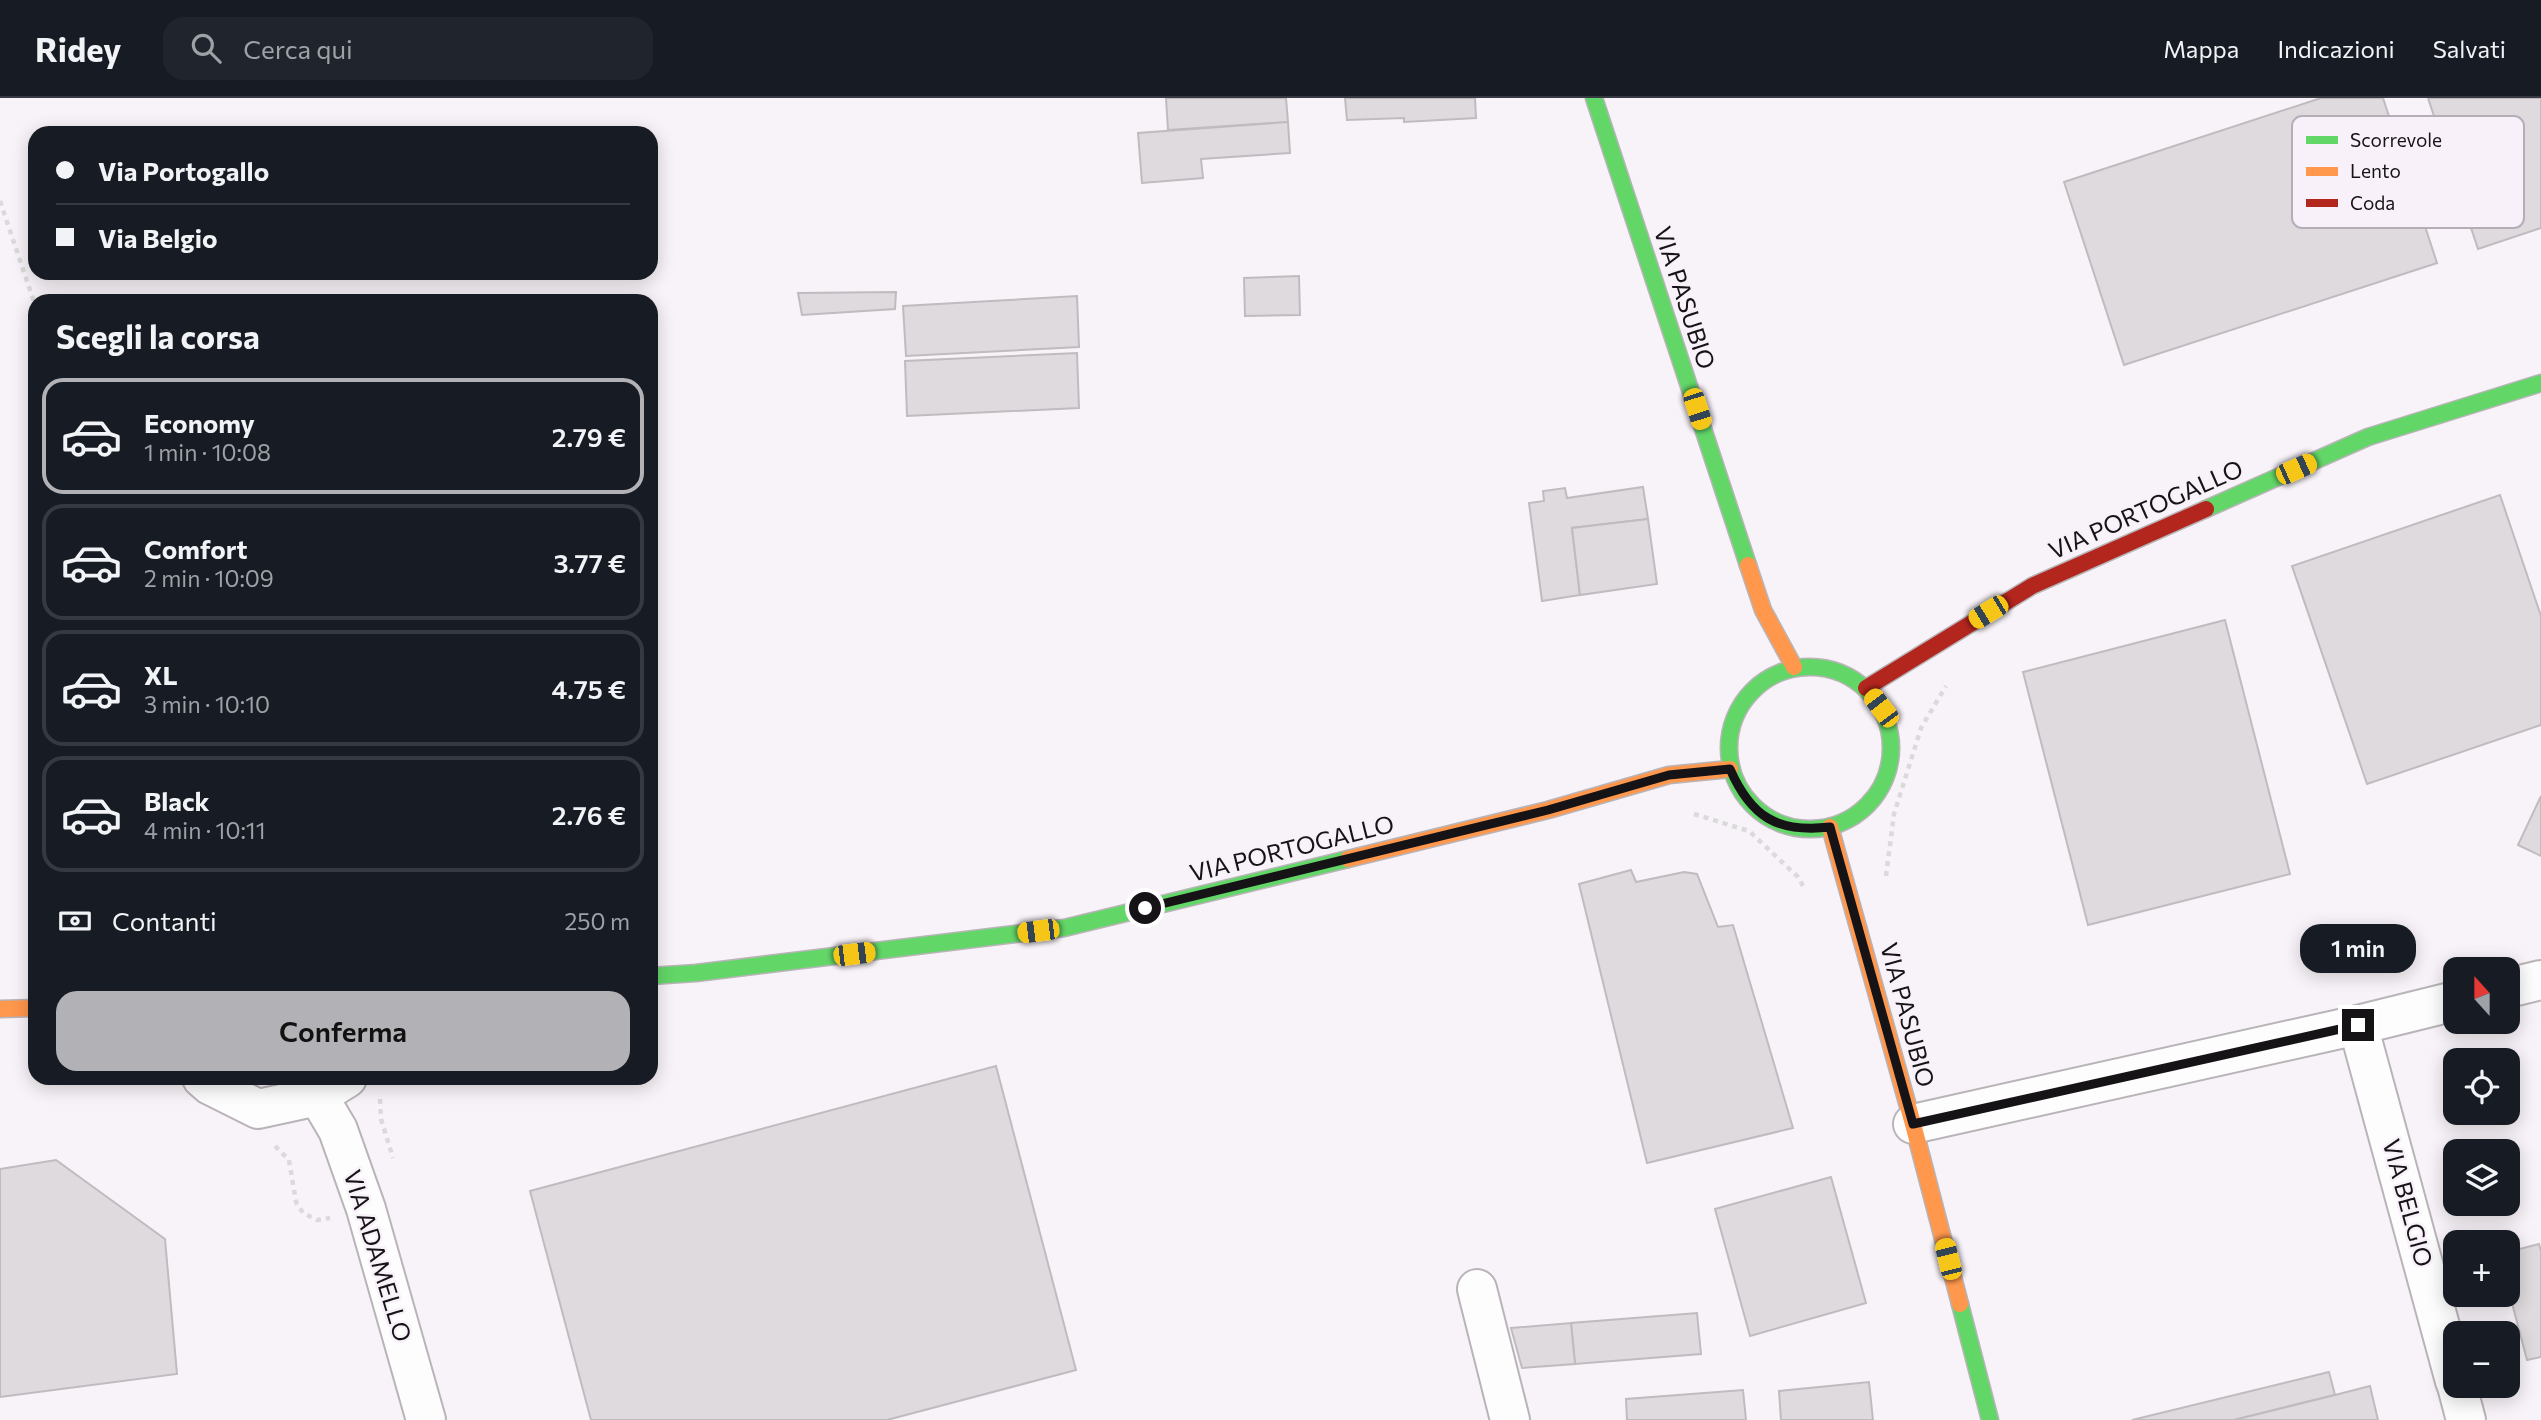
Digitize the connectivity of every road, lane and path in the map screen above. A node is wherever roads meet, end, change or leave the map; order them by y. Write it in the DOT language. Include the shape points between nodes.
graph roads {
  1 [pos="1594,98"];
  2 [pos="0,201"];
  3 [pos="31,294"];
  4 [pos="2541,383"];
  5 [pos="1794,667"];
  6 [pos="1866,688"];
  7 [pos="1730,769"];
  8 [pos="1830,827"];
  9 [pos="658,976"];
  10 [pos="2541,980"];
  11 [pos="2520,985"];
  12 [pos="2443,1004"];
  13 [pos="28,1007"];
  14 [pos="0,1009"];
  15 [pos="2358,1025"];
  16 [pos="210,1085"];
  17 [pos="332,1087"];
  18 [pos="1913,1124"];
  19 [pos="1477,1289"];
  20 [pos="2443,1336"];
  21 [pos="2460,1398"];
  22 [pos="426,1420"];
  23 [pos="1510,1420"];
  24 [pos="1990,1420"];
  25 [pos="2466,1420"];
  1 -- 5 [label="main road, VIA PASUBIO" via="1763,610"];
  2 -- 3 [label="path"];
  4 -- 6 [label="main road, VIA PORTOGALLO" via="2368,437 2032,586"];
  5 -- 6 [label="main road" via="1820,666 1845,674"];
  5 -- 7 [label="main road" via="1769,676 1748,693 1734,716 1728,742"];
  6 -- 8 [label="main road" via="1890,731 1891,756 1885,780 1872,801 1853,817"];
  7 -- 8 [label="main road" via="1740,792 1758,811 1780,824 1804,830"];
  7 -- 9 [label="main road, VIA PORTOGALLO" via="1669,775 1548,810 1065,928"];
  8 -- 18 [label="main road, VIA PASUBIO"];
  10 -- 11 [label="street"];
  12 -- 15 [label="street"];
  13 -- 14 [label="main road"];
  15 -- 18 [label="street"];
  15 -- 20 [label="street, VIA BELGIO"];
  16 -- 17 [label="street" via="258,1109"];
  17 -- 22 [label="street, VIA ADAMELLO" via="338,1130 366,1209"];
  18 -- 24 [label="main road, VIA PASUBIO"];
  19 -- 23 [label="street"];
  21 -- 25 [label="street, VIA BELGIO"];
}
